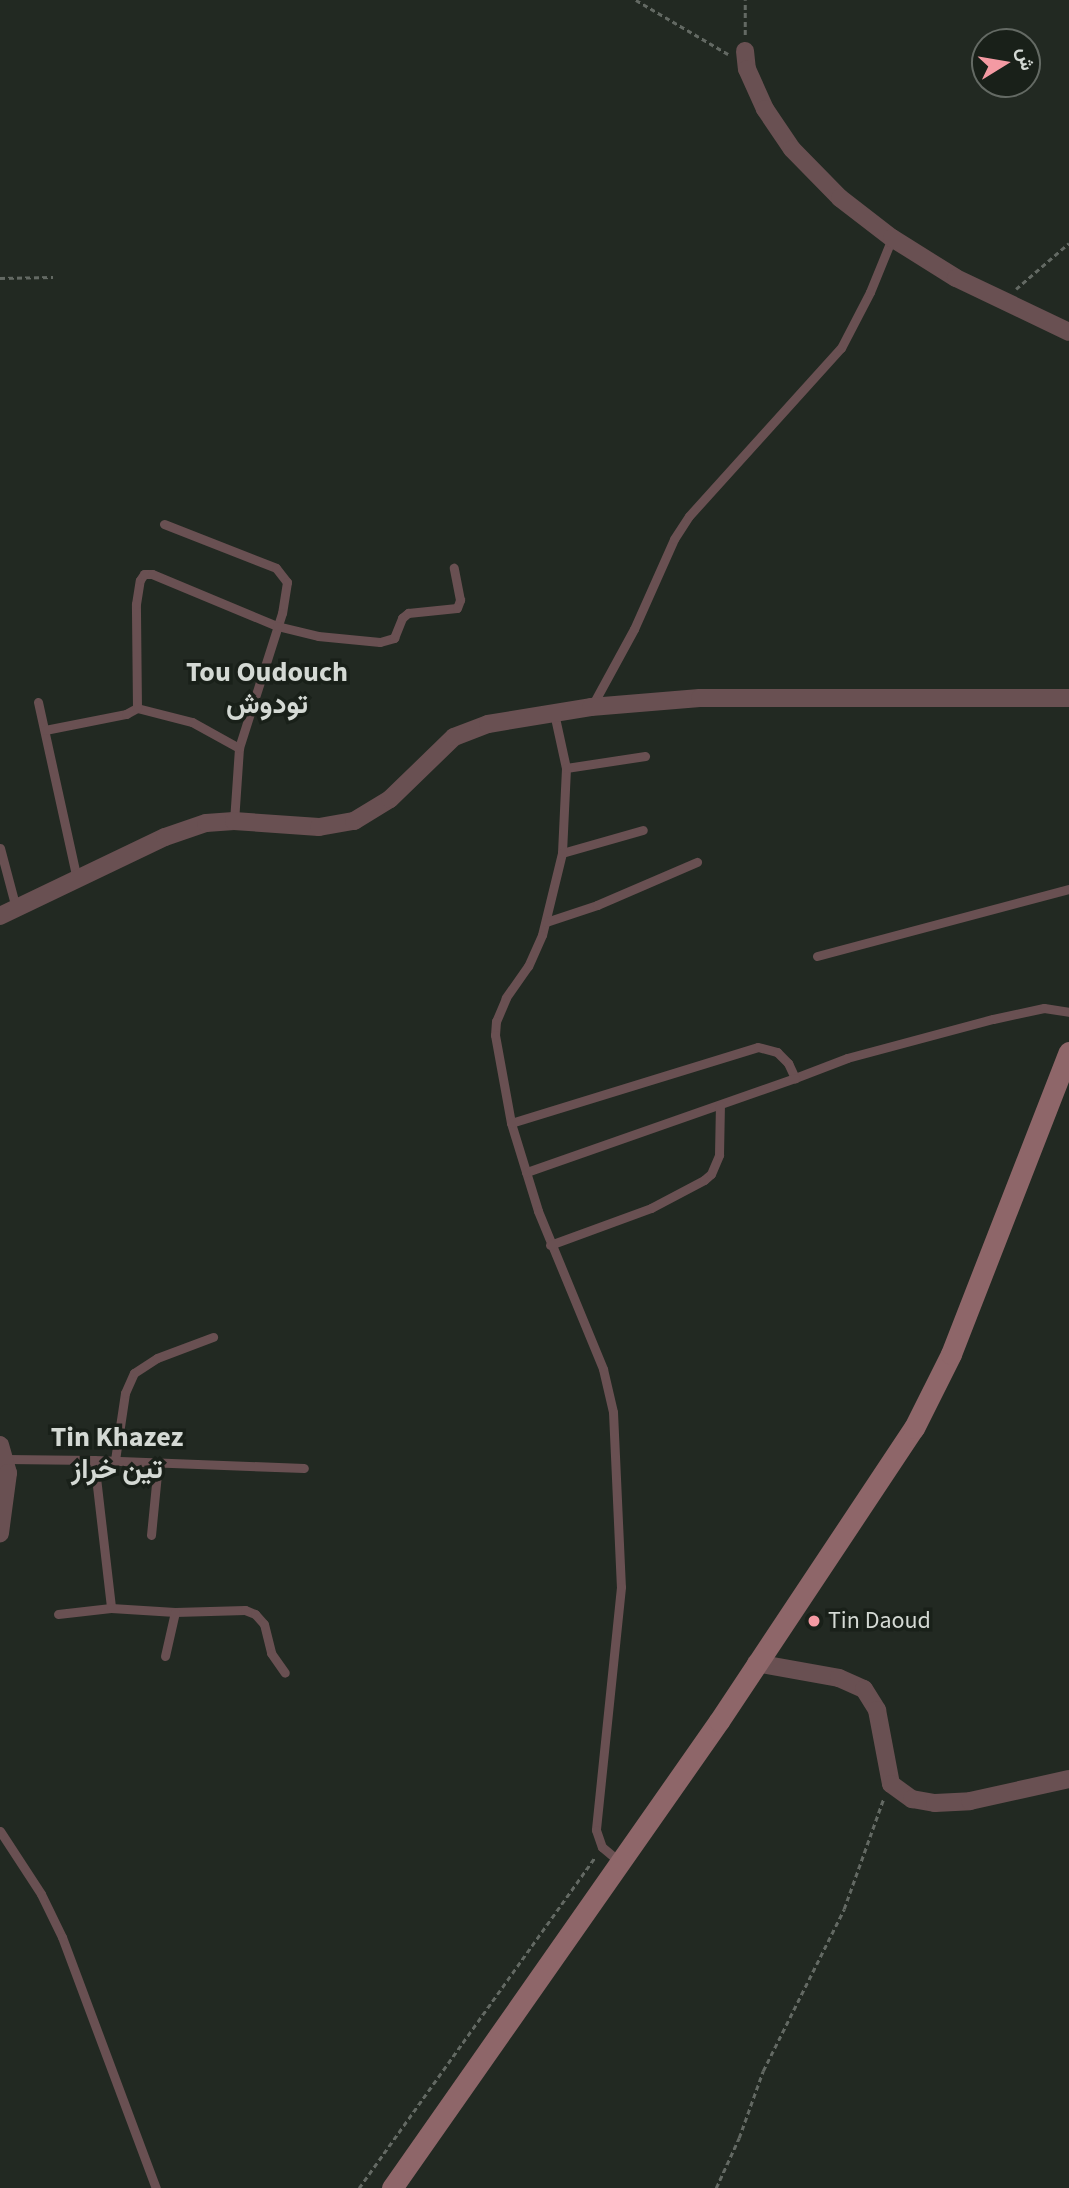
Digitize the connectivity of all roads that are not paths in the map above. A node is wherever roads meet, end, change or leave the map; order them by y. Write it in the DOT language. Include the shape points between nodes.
graph roads {
  1 [pos="746,60"];
  2 [pos="892,238"];
  3 [pos="1069,331"];
  4 [pos="164,524"];
  5 [pos="454,568"];
  6 [pos="277,626"];
  7 [pos="1069,698"];
  8 [pos="38,702"];
  9 [pos="591,707"];
  10 [pos="137,708"];
  11 [pos="554,713"];
  12 [pos="46,730"];
  13 [pos="239,748"];
  14 [pos="645,756"];
  15 [pos="566,768"];
  16 [pos="234,821"];
  17 [pos="643,830"];
  18 [pos="0,848"];
  19 [pos="562,853"];
  20 [pos="697,862"];
  21 [pos="77,880"];
  22 [pos="1069,888"];
  23 [pos="8,912"];
  24 [pos="546,922"];
  25 [pos="817,956"];
  26 [pos="1069,1012"];
  27 [pos="1069,1052"];
  28 [pos="794,1078"];
  29 [pos="720,1105"];
  30 [pos="511,1123"];
  31 [pos="526,1172"];
  32 [pos="550,1245"];
  33 [pos="213,1337"];
  34 [pos="3,1452"];
  35 [pos="94,1460"];
  36 [pos="115,1461"];
  37 [pos="158,1464"];
  38 [pos="304,1468"];
  39 [pos="0,1533"];
  40 [pos="151,1535"];
  41 [pos="111,1608"];
  42 [pos="176,1612"];
  43 [pos="58,1614"];
  44 [pos="165,1656"];
  45 [pos="756,1663"];
  46 [pos="285,1672"];
  47 [pos="1069,1779"];
  48 [pos="0,1831"];
  49 [pos="621,1863"];
  50 [pos="156,2188"];
  51 [pos="392,2188"];
  1 -- 2 [label="street" via="765,109 792,149 840,198"];
  2 -- 3 [label="street" via="956,278"];
  2 -- 9 [label="lane" via="841,348 674,539 634,629"];
  4 -- 6 [label="lane" via="280,570 288,587"];
  5 -- 6 [label="lane" via="458,607 408,613 392,640 355,641"];
  6 -- 10 [label="lane" via="144,574 136,604"];
  6 -- 13 [label="lane"];
  7 -- 9 [label="street" via="769,696"];
  8 -- 12 [label="lane"];
  9 -- 11 [label="street"];
  10 -- 12 [label="lane"];
  10 -- 13 [label="lane" via="192,722"];
  11 -- 15 [label="lane"];
  11 -- 16 [label="street" via="488,724 454,737 390,799 354,821 295,827"];
  12 -- 21 [label="lane"];
  13 -- 16 [label="lane"];
  14 -- 15 [label="lane"];
  15 -- 19 [label="lane"];
  16 -- 21 [label="street" via="187,829"];
  17 -- 19 [label="lane"];
  18 -- 23 [label="lane"];
  19 -- 24 [label="lane"];
  20 -- 24 [label="lane"];
  21 -- 23 [label="street"];
  22 -- 25 [label="lane"];
  24 -- 30 [label="lane" via="528,966 496,1021 497,1055"];
  26 -- 28 [label="lane" via="1044,1008 993,1018 847,1058"];
  27 -- 45 [label="main road" via="951,1354 914,1428"];
  28 -- 29 [label="lane"];
  28 -- 30 [label="lane" via="777,1052 758,1046"];
  29 -- 31 [label="lane"];
  29 -- 32 [label="lane" via="719,1155 704,1181 651,1208"];
  30 -- 31 [label="lane"];
  31 -- 32 [label="lane"];
  32 -- 49 [label="lane" via="603,1369 613,1412 621,1587 596,1815 597,1840"];
  33 -- 36 [label="lane" via="157,1358 134,1373 125,1393"];
  34 -- 35 [label="lane"];
  34 -- 39 [label="street" via="6,1499"];
  35 -- 36 [label="lane"];
  35 -- 41 [label="lane"];
  36 -- 37 [label="lane"];
  37 -- 38 [label="lane"];
  37 -- 40 [label="lane"];
  41 -- 42 [label="lane"];
  41 -- 43 [label="lane"];
  42 -- 44 [label="lane"];
  42 -- 46 [label="lane" via="255,1614 264,1624 271,1653"];
  45 -- 47 [label="street" via="839,1678 864,1689 877,1710 891,1784 912,1799 936,1804 998,1797"];
  45 -- 49 [label="main road"];
  48 -- 50 [label="lane" via="41,1894 62,1937"];
  49 -- 51 [label="main road"];
}
